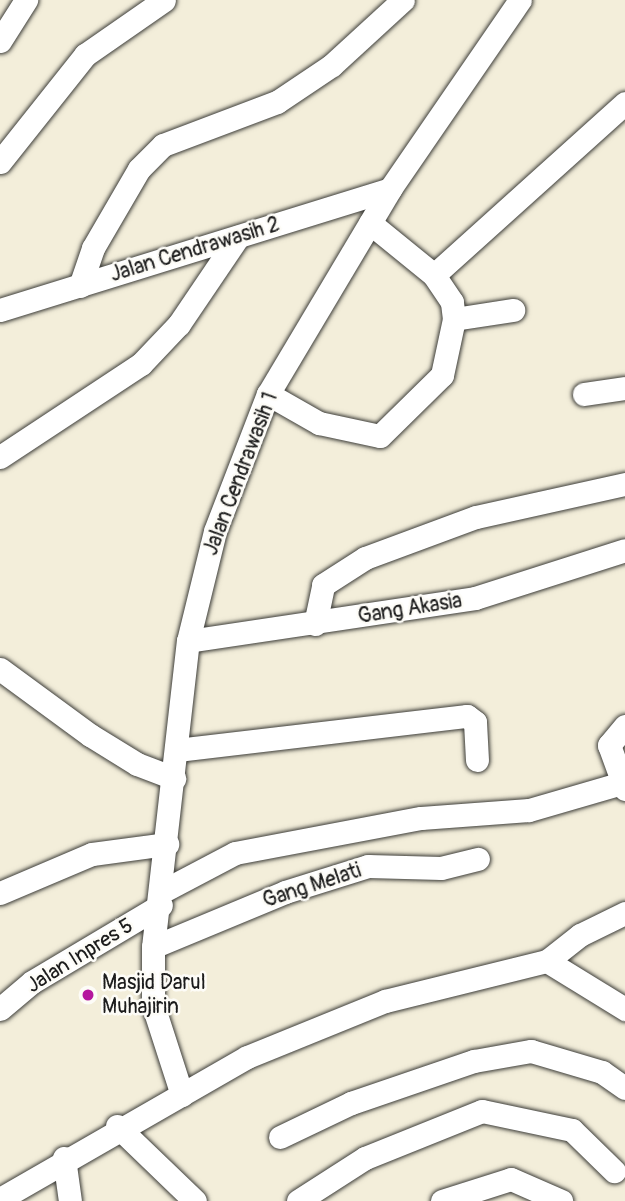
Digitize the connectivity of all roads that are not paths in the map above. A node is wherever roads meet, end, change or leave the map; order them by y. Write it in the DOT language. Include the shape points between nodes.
graph roads {
  1 [pos="26,0"];
  2 [pos="164,0"];
  3 [pos="403,0"];
  4 [pos="520,0"];
  5 [pos="0,41"];
  6 [pos="625,103"];
  7 [pos="0,162"];
  8 [pos="390,189"];
  9 [pos="370,223"];
  10 [pos="238,237"];
  11 [pos="434,275"];
  12 [pos="80,286"];
  13 [pos="0,310"];
  14 [pos="513,310"];
  15 [pos="454,319"];
  16 [pos="625,388"];
  17 [pos="268,394"];
  18 [pos="584,394"];
  19 [pos="0,457"];
  20 [pos="625,484"];
  21 [pos="625,550"];
  22 [pos="315,624"];
  23 [pos="188,641"];
  24 [pos="0,669"];
  25 [pos="625,726"];
  26 [pos="177,750"];
  27 [pos="477,760"];
  28 [pos="174,778"];
  29 [pos="624,786"];
  30 [pos="167,844"];
  31 [pos="478,859"];
  32 [pos="0,893"];
  33 [pos="162,898"];
  34 [pos="625,913"];
  35 [pos="153,947"];
  36 [pos="547,961"];
  37 [pos="0,1009"];
  38 [pos="625,1009"];
  39 [pos="625,1088"];
  40 [pos="182,1095"];
  41 [pos="117,1126"];
  42 [pos="280,1137"];
  43 [pos="64,1158"];
  44 [pos="614,1171"];
  45 [pos="0,1199"];
  46 [pos="70,1201"];
  47 [pos="195,1201"];
  48 [pos="298,1201"];
  49 [pos="442,1201"];
  50 [pos="561,1201"];
  1 -- 5 [label="street"];
  2 -- 7 [label="street" via="85,55"];
  3 -- 12 [label="street" via="332,65 277,102 163,145 133,180 93,248"];
  4 -- 8 [label="street, Jalan Cendrawasih 1"];
  6 -- 11 [label="street"];
  8 -- 9 [label="street, Jalan Cendrawasih 1"];
  8 -- 10 [label="street, Jalan Cendrawasih 2"];
  9 -- 11 [label="street"];
  9 -- 17 [label="street, Jalan Cendrawasih 1"];
  10 -- 12 [label="street, Jalan Cendrawasih 2"];
  10 -- 19 [label="street" via="179,324 141,364"];
  11 -- 15 [label="street" via="452,302"];
  12 -- 13 [label="street, Jalan Cendrawasih 2"];
  14 -- 15 [label="street"];
  15 -- 17 [label="street" via="441,378 380,436 319,424"];
  16 -- 18 [label="street"];
  17 -- 23 [label="street, Jalan Cendrawasih 1" via="215,531"];
  20 -- 22 [label="street" via="476,517 365,558 323,585"];
  21 -- 22 [label="street, Gang Akasia" via="475,598"];
  22 -- 23 [label="street, Gang Akasia"];
  23 -- 26 [label="street, Jalan Cendrawasih 1"];
  24 -- 28 [label="street" via="125,757"];
  25 -- 29 [label="street" via="609,740"];
  26 -- 27 [label="street" via="467,716 475,722"];
  26 -- 28 [label="street, Jalan Cendrawasih 1"];
  28 -- 30 [label="street, Jalan Cendrawasih 1"];
  29 -- 33 [label="street, Jalan Inpres 5" via="529,810 421,818 235,853"];
  30 -- 32 [label="street" via="92,854"];
  30 -- 33 [label="street, Jalan Cendrawasih 1"];
  31 -- 35 [label="street, Gang Melati" via="441,868 368,866 285,892"];
  33 -- 35 [label="street, Jalan Cendrawasih 1"];
  33 -- 37 [label="street, Jalan Inpres 5" via="32,982"];
  34 -- 36 [label="street" via="580,934"];
  35 -- 40 [label="street, Jalan Cendrawasih 1" via="153,1005"];
  36 -- 38 [label="street"];
  36 -- 40 [label="street" via="333,1019"];
  39 -- 42 [label="street" via="602,1072 531,1051 474,1061 351,1103"];
  40 -- 41 [label="street"];
  41 -- 43 [label="street"];
  41 -- 47 [label="street"];
  43 -- 45 [label="street"];
  43 -- 46 [label="street"];
  44 -- 48 [label="street" via="572,1130 482,1111 365,1158"];
  49 -- 50 [label="street" via="511,1179"];
}
